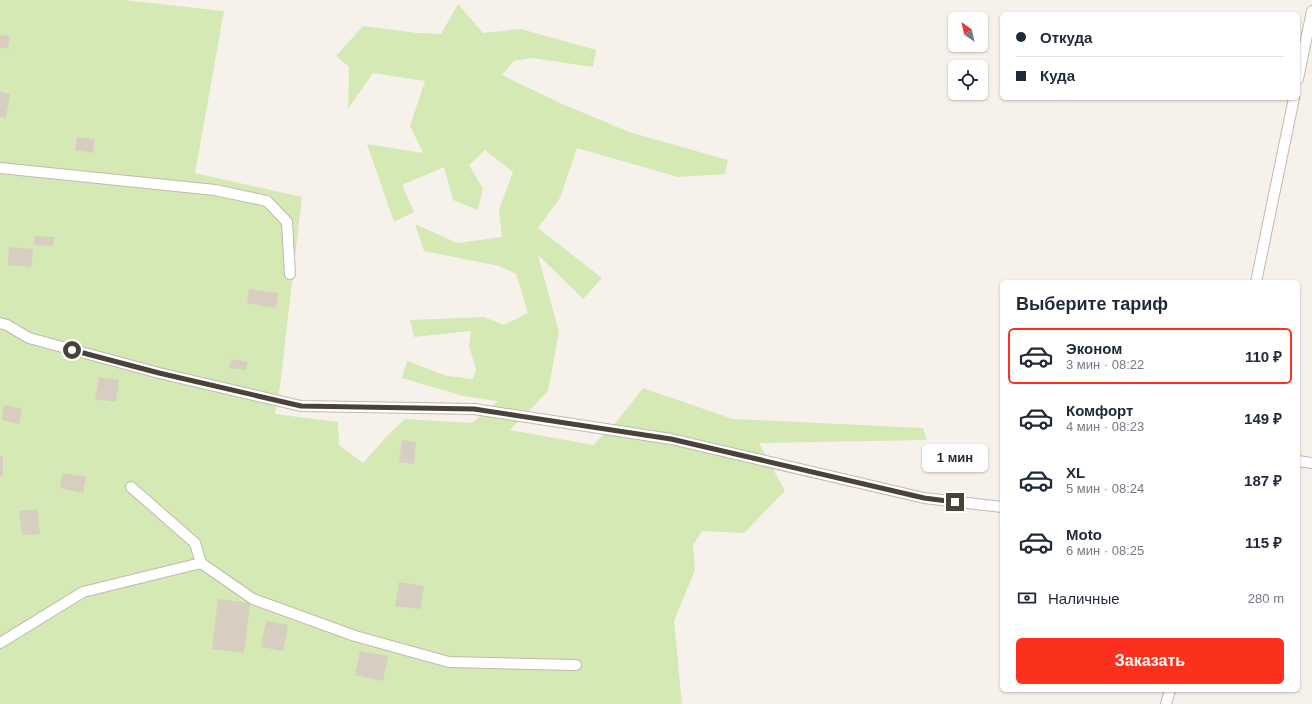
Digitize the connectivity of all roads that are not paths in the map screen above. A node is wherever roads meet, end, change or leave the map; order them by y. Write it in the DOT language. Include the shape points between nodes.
graph roads {
  1 [pos="1312,11"];
  2 [pos="1300,69"];
  3 [pos="1294,100"];
  4 [pos="0,168"];
  5 [pos="290,274"];
  6 [pos="1256,280"];
  7 [pos="0,323"];
  8 [pos="1300,461"];
  9 [pos="1312,463"];
  10 [pos="132,487"];
  11 [pos="1000,507"];
  12 [pos="201,563"];
  13 [pos="0,643"];
  14 [pos="576,665"];
  15 [pos="1169,692"];
  16 [pos="1166,704"];
  1 -- 2 [label="lane"];
  3 -- 6 [label="lane"];
  4 -- 5 [label="lane" via="214,190 267,201 287,222"];
  7 -- 11 [label="lane" via="29,338 159,373 301,406 474,409 671,439 924,498"];
  8 -- 9 [label="lane"];
  10 -- 12 [label="lane" via="195,543"];
  12 -- 13 [label="lane" via="83,592"];
  12 -- 14 [label="lane" via="253,599 355,636 449,662"];
  15 -- 16 [label="lane"];
}
